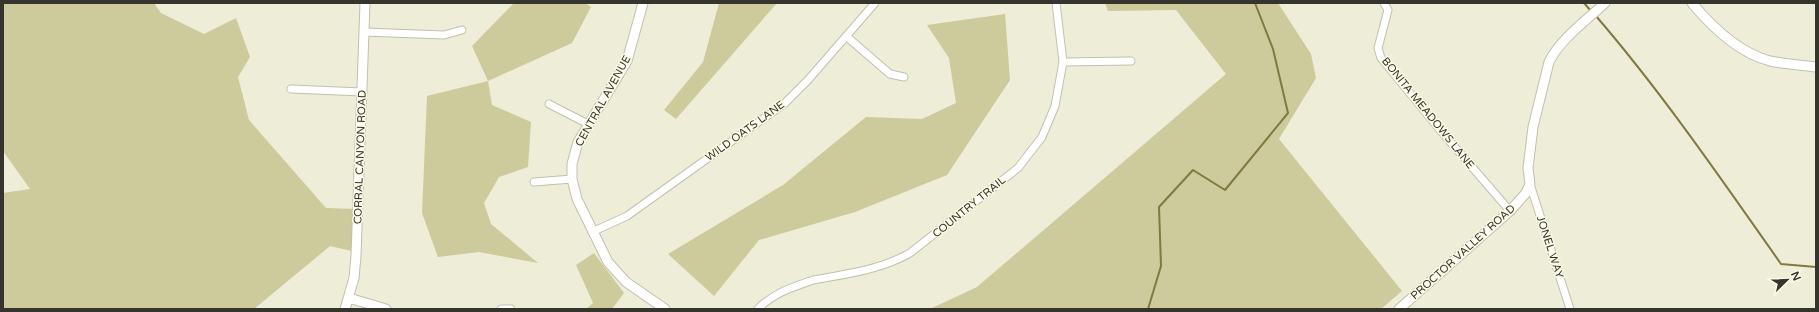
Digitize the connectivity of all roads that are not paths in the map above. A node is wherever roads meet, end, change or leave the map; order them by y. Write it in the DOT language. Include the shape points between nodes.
graph roads {
  1 [pos="365,3"];
  2 [pos="643,3"];
  3 [pos="874,3"];
  4 [pos="1056,3"];
  5 [pos="1384,3"];
  6 [pos="1605,3"];
  7 [pos="1692,3"];
  8 [pos="462,30"];
  9 [pos="364,32"];
  10 [pos="846,36"];
  11 [pos="1131,61"];
  12 [pos="1063,62"];
  13 [pos="1816,67"];
  14 [pos="904,77"];
  15 [pos="292,89"];
  16 [pos="362,92"];
  17 [pos="549,104"];
  18 [pos="588,124"];
  19 [pos="572,179"];
  20 [pos="534,182"];
  21 [pos="1530,184"];
  22 [pos="1510,211"];
  23 [pos="592,232"];
  24 [pos="349,298"];
  25 [pos="346,309"];
  26 [pos="386,309"];
  27 [pos="501,309"];
  28 [pos="511,309"];
  29 [pos="665,309"];
  30 [pos="758,309"];
  31 [pos="1399,309"];
  32 [pos="1570,309"];
  1 -- 9 [label="street, CORRAL CANYON ROAD"];
  2 -- 18 [label="street, CENTRAL AVENUE" via="627,61"];
  3 -- 10 [label="street, WILD OATS LANE"];
  4 -- 12 [label="street, COUNTRY TRAIL"];
  5 -- 22 [label="street, BONITA MEADOWS LANE" via="1388,10 1378,48 1381,58"];
  6 -- 21 [label="street" via="1563,42 1549,62 1533,127 1528,168"];
  7 -- 13 [label="street" via="1710,24 1745,50 1770,60"];
  8 -- 9 [label="street" via="444,35"];
  9 -- 16 [label="street, CORRAL CANYON ROAD"];
  10 -- 14 [label="street" via="890,74"];
  10 -- 23 [label="street, WILD OATS LANE" via="784,103 628,216"];
  11 -- 12 [label="street"];
  12 -- 30 [label="street, COUNTRY TRAIL" via="1058,96 1047,127 1029,156 1018,168 910,253 874,268 813,280 773,296"];
  15 -- 16 [label="street"];
  16 -- 24 [label="street, CORRAL CANYON ROAD" via="356,256"];
  17 -- 18 [label="street"];
  18 -- 19 [label="street, CENTRAL AVENUE" via="575,149"];
  19 -- 20 [label="street"];
  19 -- 23 [label="street, CENTRAL AVENUE" via="577,199"];
  21 -- 22 [label="street, PROCTOR VALLEY ROAD" via="1526,193"];
  21 -- 32 [label="street, JONEL WAY"];
  22 -- 31 [label="street, PROCTOR VALLEY ROAD"];
  23 -- 29 [label="street, CENTRAL AVENUE" via="616,272"];
  24 -- 25 [label="street, CORRAL CANYON ROAD"];
  24 -- 26 [label="street"];
  27 -- 28 [label="street"];
}
